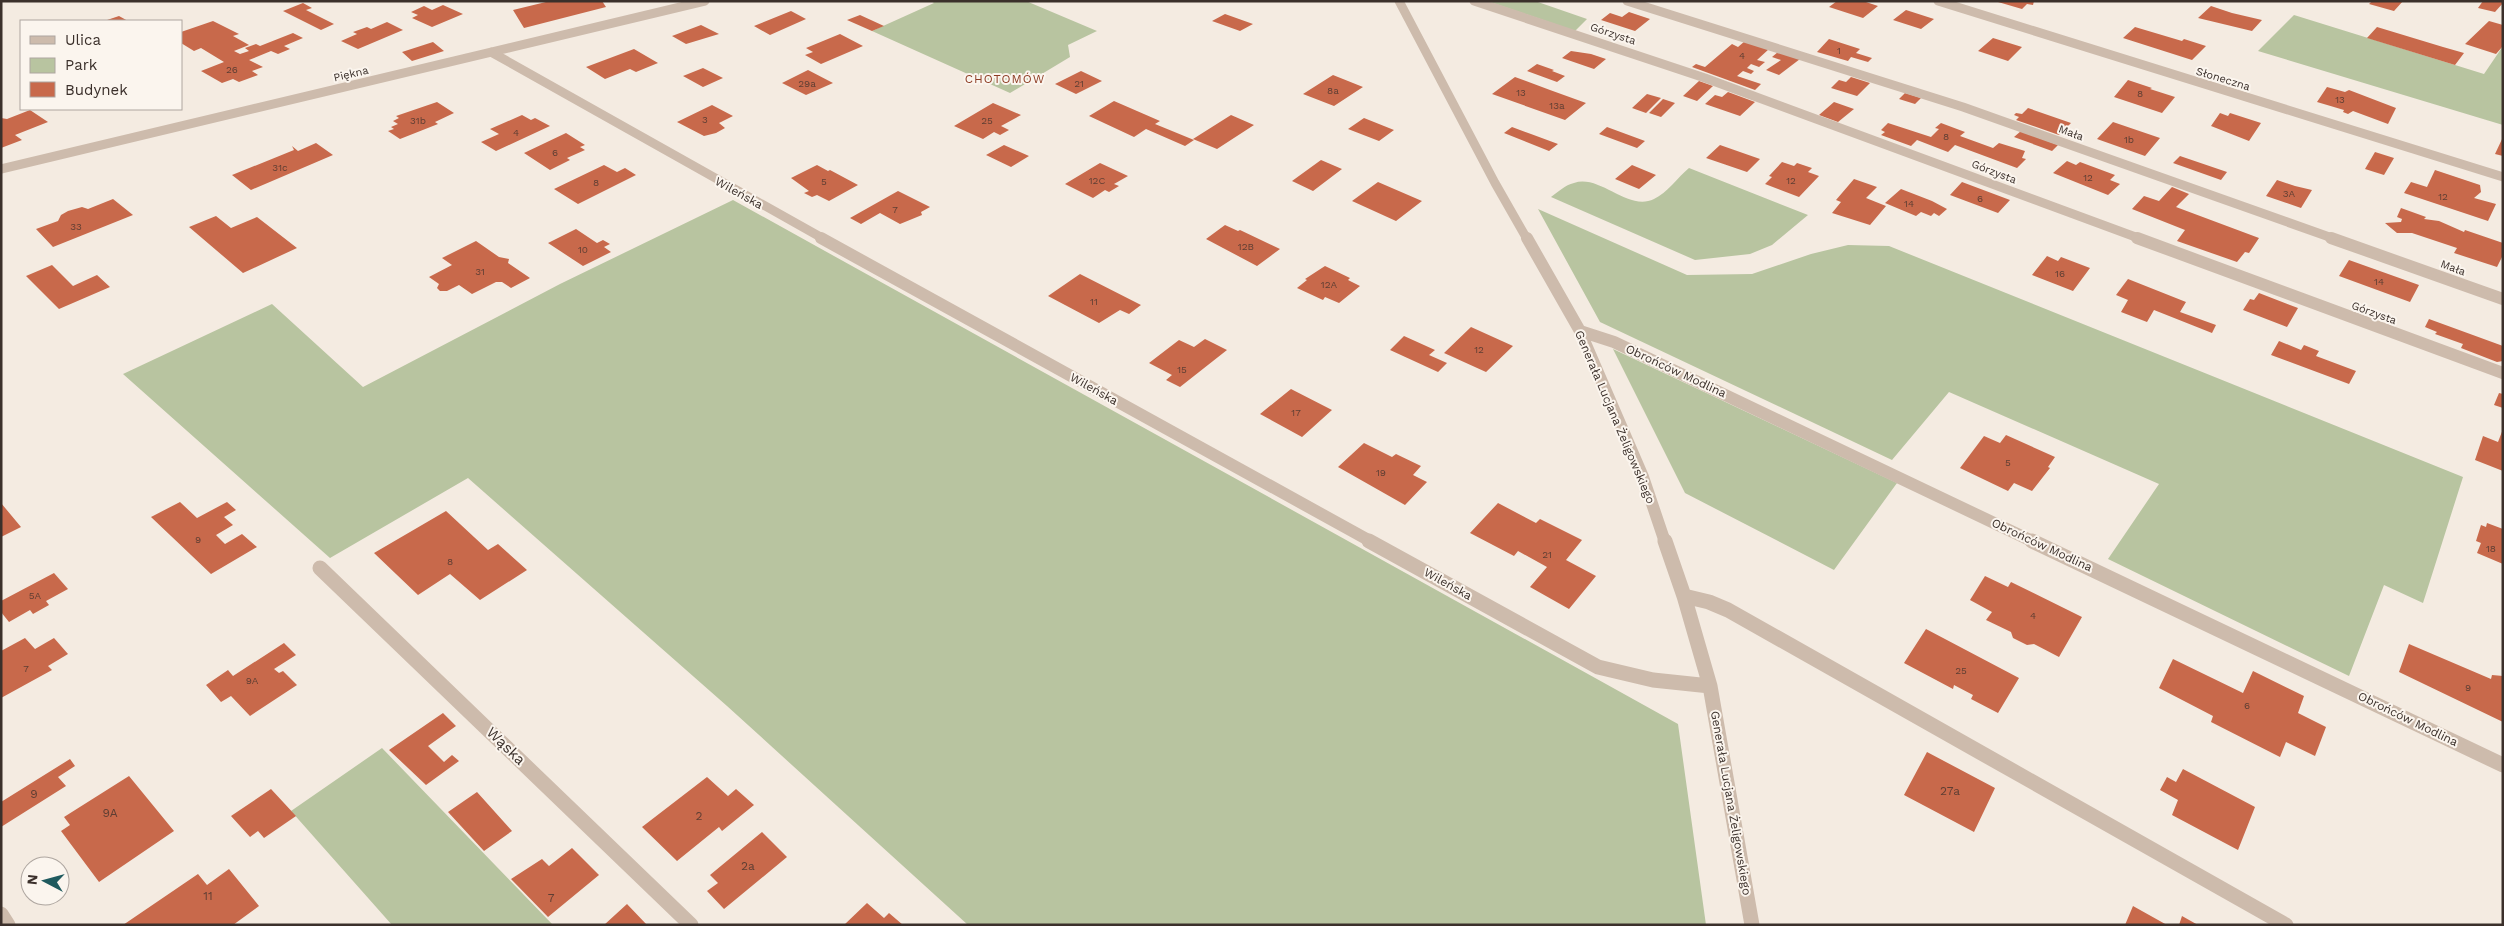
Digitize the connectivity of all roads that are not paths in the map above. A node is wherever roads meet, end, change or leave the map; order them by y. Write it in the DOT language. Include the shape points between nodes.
graph roads {
  1 [pos="705,1"];
  2 [pos="1400,1"];
  3 [pos="1474,1"];
  4 [pos="1627,1"];
  5 [pos="1938,1"];
  6 [pos="491,52"];
  7 [pos="1,169"];
  8 [pos="2503,177"];
  9 [pos="2503,299"];
  10 [pos="1580,331"];
  11 [pos="2503,373"];
  12 [pos="320,568"];
  13 [pos="1684,596"];
  14 [pos="1710,686"];
  15 [pos="2503,765"];
  16 [pos="1,914"];
  17 [pos="8,925"];
  18 [pos="691,925"];
  19 [pos="1752,925"];
  20 [pos="2286,925"];
  1 -- 6 [label="street, Piękna"];
  2 -- 10 [label="street, Generała Lucjana Żeligowskiego" via="1495,183"];
  3 -- 11 [label="street, Górzysta" via="1723,85"];
  4 -- 9 [label="street, Mała" via="1963,107"];
  5 -- 8 [label="street, Słoneczna"];
  6 -- 7 [label="street, Piękna"];
  6 -- 14 [label="street, Wileńska" via="1598,667 1657,682"];
  10 -- 13 [label="street, Generała Lucjana Żeligowskiego" via="1643,477"];
  10 -- 15 [label="street, Obrońców Modlina" via="1614,342"];
  12 -- 18 [label="street, Wąska"];
  13 -- 14 [label="street, Generała Lucjana Żeligowskiego"];
  13 -- 20 [label="street" via="1728,610"];
  14 -- 19 [label="street, Generała Lucjana Żeligowskiego"];
  16 -- 17 [label="street"];
}
